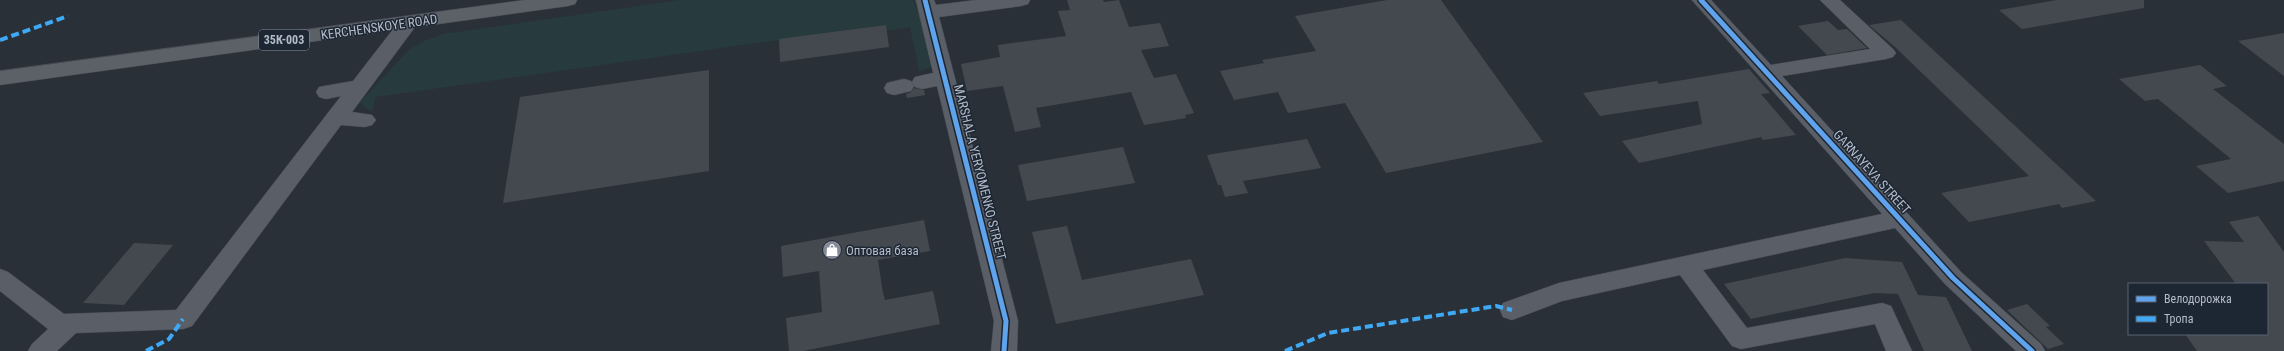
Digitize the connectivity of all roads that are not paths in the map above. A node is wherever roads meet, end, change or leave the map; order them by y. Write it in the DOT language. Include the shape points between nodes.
graph roads {
  1 [pos="568,0"];
  2 [pos="1021,0"];
  3 [pos="1702,0"];
  4 [pos="1829,0"];
  5 [pos="523,3"];
  6 [pos="926,6"];
  7 [pos="408,23"];
  8 [pos="1767,72"];
  9 [pos="0,78"];
  10 [pos="945,78"];
  11 [pos="907,85"];
  12 [pos="359,87"];
  13 [pos="326,92"];
  14 [pos="336,118"];
  15 [pos="365,120"];
  16 [pos="1900,219"];
  17 [pos="1686,265"];
  18 [pos="0,278"];
  19 [pos="1512,310"];
  20 [pos="70,324"];
  21 [pos="41,351"];
  22 [pos="1004,351"];
  23 [pos="1899,351"];
  24 [pos="2032,351"];
  1 -- 5 [label="main road, KERCHENSKOYE ROAD / 35К-003"];
  2 -- 6 [label="street"];
  3 -- 8 [label="street, GARNAYEVA STREET"];
  4 -- 8 [label="street" via="1886,53"];
  5 -- 7 [label="main road, KERCHENSKOYE ROAD / 35К-003"];
  6 -- 10 [label="street, MARSHALA YERYOMENKO STREET"];
  7 -- 9 [label="main road, KERCHENSKOYE ROAD / 35К-003"];
  7 -- 12 [label="street"];
  8 -- 16 [label="street, GARNAYEVA STREET"];
  10 -- 11 [label="street"];
  10 -- 22 [label="street, MARSHALA YERYOMENKO STREET" via="1006,321"];
  12 -- 13 [label="street"];
  12 -- 14 [label="street"];
  14 -- 15 [label="street"];
  14 -- 20 [label="street" via="183,319"];
  16 -- 17 [label="street"];
  16 -- 24 [label="street, GARNAYEVA STREET" via="1953,278"];
  17 -- 19 [label="street" via="1559,292"];
  17 -- 23 [label="street" via="1741,339 1882,313"];
  18 -- 20 [label="street" via="59,324"];
  20 -- 21 [label="street"];
}
